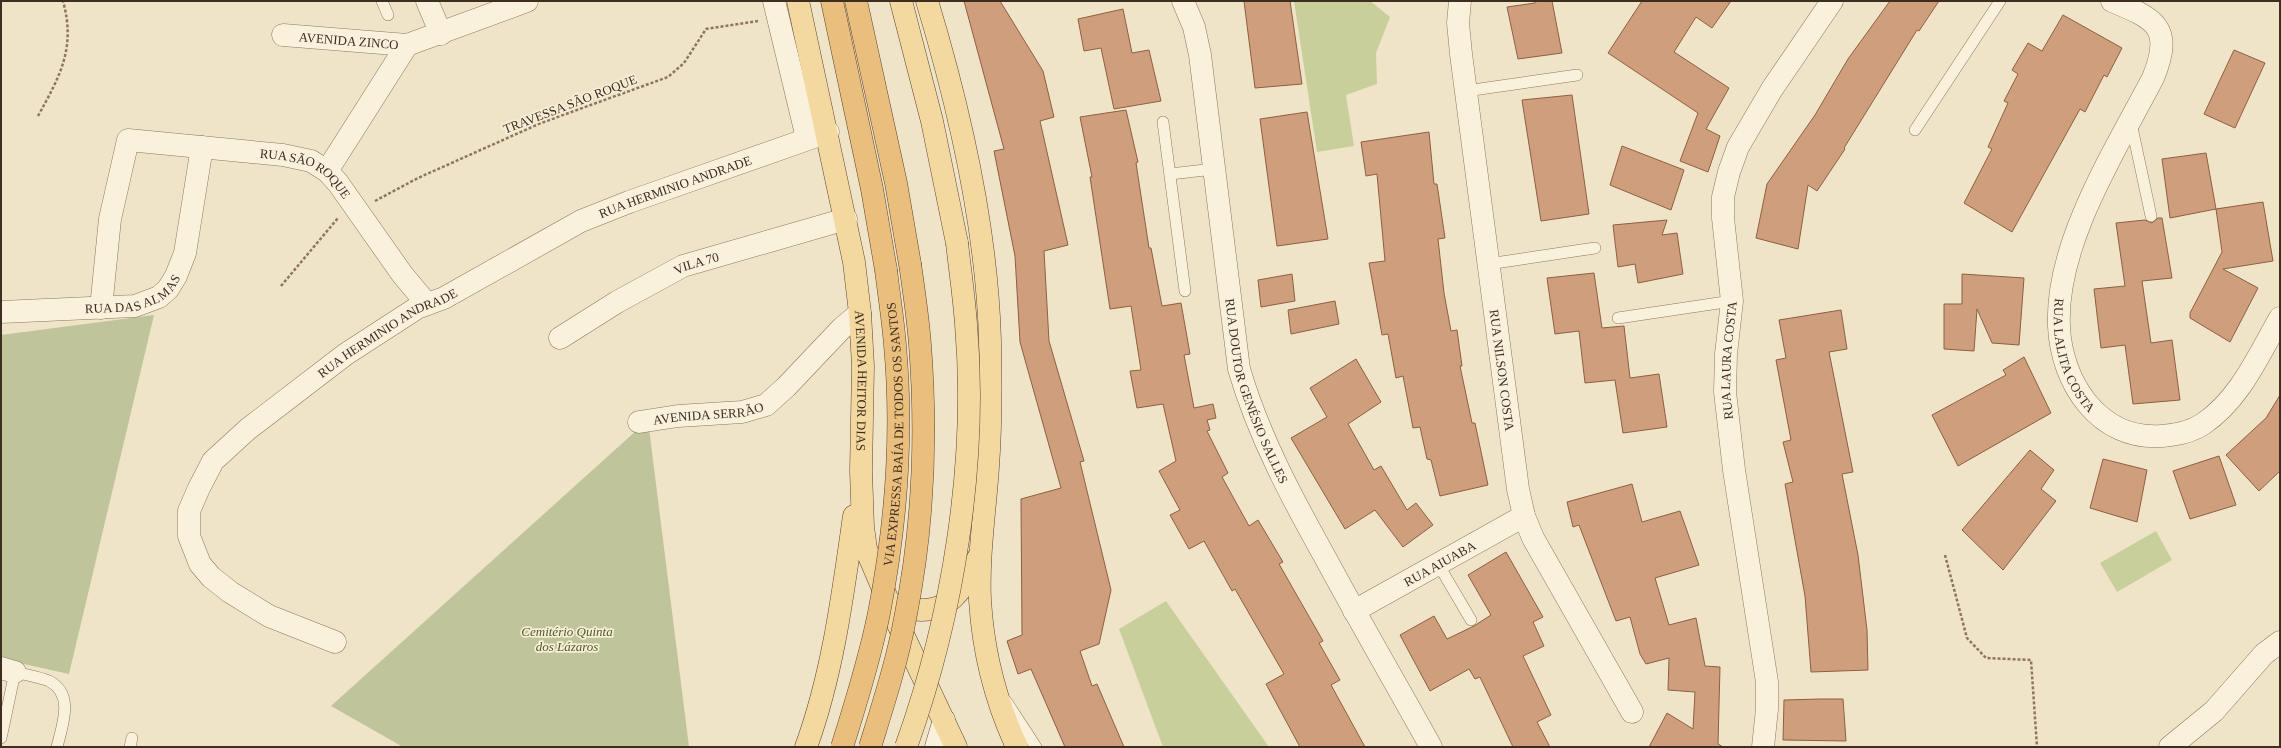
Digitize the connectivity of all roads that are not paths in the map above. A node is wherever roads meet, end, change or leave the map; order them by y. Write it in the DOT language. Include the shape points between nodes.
graph roads {
  1 [pos="382,1"];
  2 [pos="427,1"];
  3 [pos="528,1"];
  4 [pos="798,1"];
  5 [pos="832,1"];
  6 [pos="856,1"];
  7 [pos="901,1"];
  8 [pos="927,1"];
  9 [pos="1183,1"];
  10 [pos="1460,1"];
  11 [pos="1832,1"];
  12 [pos="2000,1"];
  13 [pos="2112,1"];
  14 [pos="776,9"];
  15 [pos="388,14"];
  16 [pos="441,34"];
  17 [pos="283,35"];
  18 [pos="407,45"];
  19 [pos="1577,75"];
  20 [pos="1466,91"];
  21 [pos="1163,122"];
  22 [pos="2130,122"];
  23 [pos="1915,130"];
  24 [pos="828,132"];
  25 [pos="807,138"];
  26 [pos="202,147"];
  27 [pos="1214,169"];
  28 [pos="328,171"];
  29 [pos="1170,174"];
  30 [pos="2151,216"];
  31 [pos="846,219"];
  32 [pos="1595,248"];
  33 [pos="1488,264"];
  34 [pos="1185,291"];
  35 [pos="1732,301"];
  36 [pos="427,304"];
  37 [pos="101,308"];
  38 [pos="1,312"];
  39 [pos="860,313"];
  40 [pos="1618,318"];
  41 [pos="2280,318"];
  42 [pos="560,338"];
  43 [pos="639,422"];
  44 [pos="861,471"];
  45 [pos="1524,516"];
  46 [pos="981,553"];
  47 [pos="1438,564"];
  48 [pos="889,604"];
  49 [pos="1354,611"];
  50 [pos="1471,620"];
  51 [pos="335,642"];
  52 [pos="2280,642"];
  53 [pos="8,670"];
  54 [pos="994,686"];
  55 [pos="1632,712"];
  56 [pos="944,720"];
  57 [pos="1,738"];
  58 [pos="57,747"];
  59 [pos="806,747"];
  60 [pos="842,747"];
  61 [pos="870,747"];
  62 [pos="906,747"];
  63 [pos="936,747"];
  64 [pos="956,747"];
  65 [pos="1017,747"];
  66 [pos="1036,747"];
  67 [pos="1431,747"];
  68 [pos="1763,747"];
  69 [pos="2170,747"];
  1 -- 15 [label="lane"];
  2 -- 16 [label="street"];
  3 -- 16 [label="street, AVENIDA ZINCO"];
  4 -- 24 [label="main road, AVENIDA HEITOR DIAS"];
  5 -- 60 [label="highway, VIA EXPRESSA BAÍA DE TODOS OS SANTOS, bridge" via="872,189 886,270 895,345 897,400 893,512 888,561 879,614"];
  6 -- 61 [label="highway, VIA EXPRESSA BAÍA DE TODOS OS SANTOS, bridge" via="896,183 910,264 920,344 923,400 919,513 905,619 887,694"];
  7 -- 62 [label="main road, bridge" via="932,121 957,243 966,325 968,389 962,509 944,615"];
  8 -- 46 [label="main road" via="964,151 985,274 990,339 990,393 988,466"];
  9 -- 27 [label="street, RUA DOUTOR GENÉSIO SALLES" via="1194,27 1200,55"];
  10 -- 20 [label="street, RUA NILSON COSTA" via="1458,23"];
  11 -- 35 [label="street, RUA LAURA COSTA" via="1753,120 1728,172 1723,218"];
  12 -- 23 [label="lane"];
  13 -- 22 [label="street, RUA LALITA COSTA" via="2148,18 2161,35 2160,62"];
  14 -- 25 [label="street"];
  16 -- 18 [label="street, AVENIDA ZINCO"];
  17 -- 18 [label="street, AVENIDA ZINCO"];
  18 -- 28 [label="street"];
  19 -- 20 [label="lane"];
  20 -- 33 [label="street, RUA NILSON COSTA"];
  21 -- 29 [label="lane"];
  22 -- 30 [label="lane"];
  22 -- 41 [label="street, RUA LALITA COSTA" via="2081,223 2065,272 2058,325 2067,371 2077,392 2092,410 2109,423 2131,433 2153,437 2175,435 2202,425 2240,388"];
  24 -- 25 [label="street, RUA HERMINIO ANDRADE"];
  24 -- 31 [label="main road, AVENIDA HEITOR DIAS"];
  25 -- 36 [label="street, RUA HERMINIO ANDRADE" via="581,221 444,298"];
  26 -- 28 [label="street, RUA SÃO ROQUE" via="283,155 311,161"];
  26 -- 37 [label="street, RUA DAS ALMAS" via="184,253 176,276 168,289 148,302 135,306"];
  26 -- 37 [label="street, RUA SÃO ROQUE" via="128,140 110,220"];
  27 -- 29 [label="lane"];
  27 -- 49 [label="street, RUA DOUTOR GENÉSIO SALLES" via="1239,369 1250,406 1270,454"];
  28 -- 36 [label="street, RUA SÃO ROQUE" via="355,205 402,274"];
  29 -- 34 [label="lane"];
  31 -- 39 [label="main road, AVENIDA HEITOR DIAS"];
  31 -- 42 [label="street, VILA 70" via="683,266 631,294"];
  32 -- 33 [label="lane"];
  33 -- 45 [label="street, RUA NILSON COSTA" via="1518,489"];
  35 -- 40 [label="lane"];
  35 -- 68 [label="street, RUA LAURA COSTA" via="1725,392 1734,470 1767,682"];
  36 -- 51 [label="street, RUA HERMINIO ANDRADE" via="346,354 230,444 213,461 189,511 189,536 193,550 211,577 269,616"];
  37 -- 38 [label="street, RUA DAS ALMAS"];
  39 -- 43 [label="street, AVENIDA SERRÃO" via="766,405 742,412 678,416"];
  39 -- 44 [label="main road, AVENIDA HEITOR DIAS" via="863,366"];
  44 -- 48 [label="main road, AVENIDA HEITOR DIAS" via="866,549"];
  44 -- 59 [label="main road, VIA EXPRESSA BAÍA DE TODOS OS SANTOS" via="841,605 827,673"];
  45 -- 47 [label="street, RUA AIUABA"];
  45 -- 55 [label="street, RUA NILSON COSTA" via="1533,538"];
  46 -- 48 [label="main road" via="968,580 952,599 936,608 919,612"];
  46 -- 54 [label="main road" via="981,606"];
  47 -- 49 [label="street, RUA AIUABA"];
  47 -- 50 [label="lane"];
  48 -- 56 [label="main road, AVENIDA HEITOR DIAS"];
  49 -- 67 [label="street, RUA DOUTOR GENÉSIO SALLES"];
  52 -- 69 [label="street" via="2264,654 2214,711"];
  53 -- 57 [label="lane"];
  53 -- 58 [label="lane" via="49,681 62,694 65,712"];
  54 -- 65 [label="main road"];
  54 -- 66 [label="lane"];
  56 -- 63 [label="street"];
  56 -- 64 [label="main road, AVENIDA HEITOR DIAS"];
}
